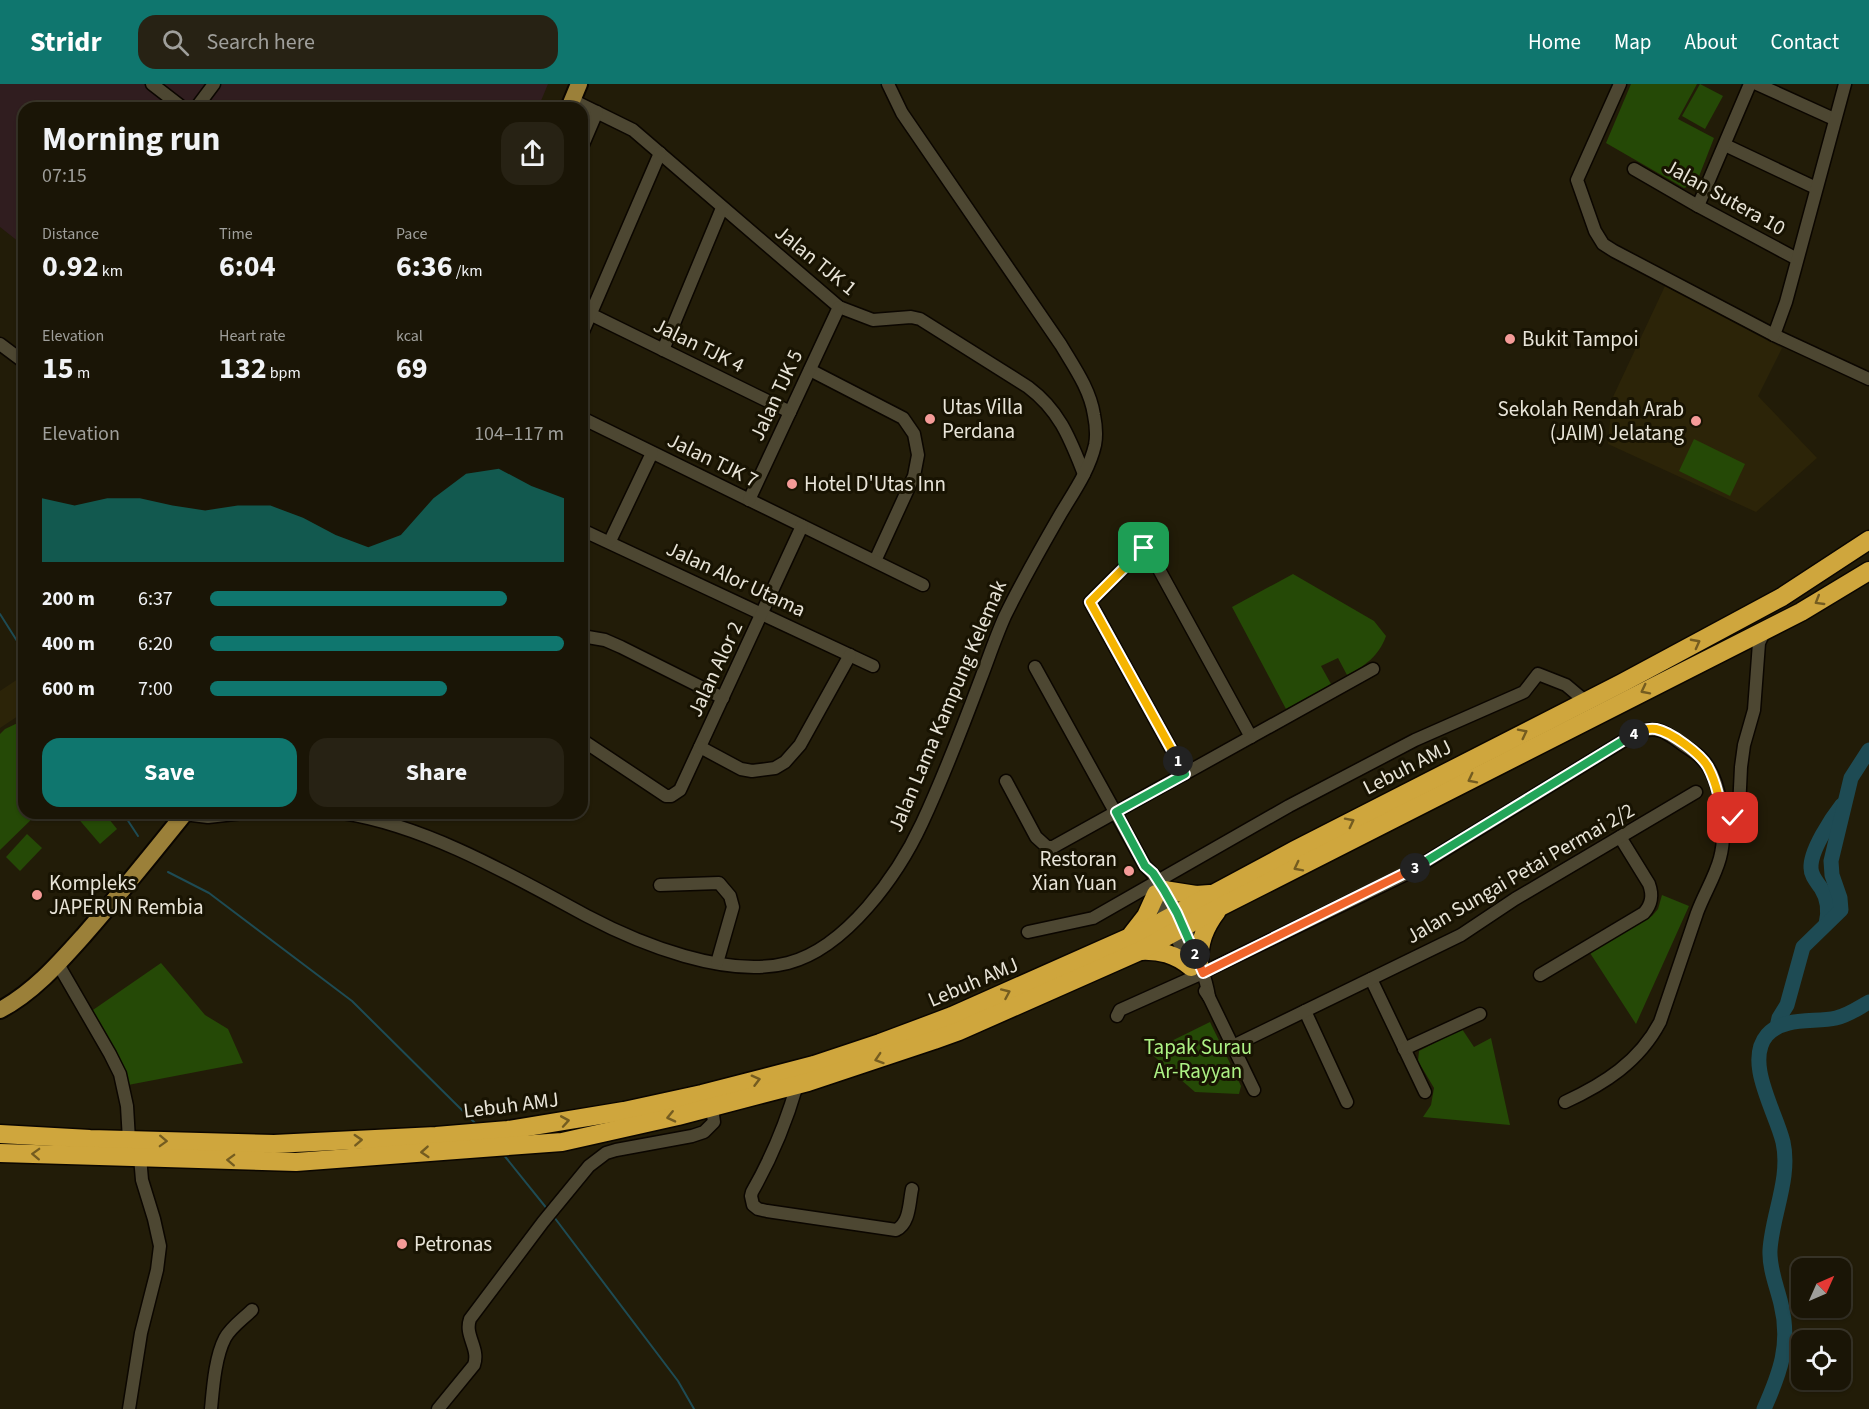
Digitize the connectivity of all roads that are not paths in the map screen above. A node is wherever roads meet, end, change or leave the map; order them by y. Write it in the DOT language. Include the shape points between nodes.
graph roads {
  1 [pos="152,84"];
  2 [pos="214,84"];
  3 [pos="888,84"];
  4 [pos="1620,84"];
  5 [pos="1750,84"];
  6 [pos="1757,84"];
  7 [pos="1845,84"];
  8 [pos="175,102"];
  9 [pos="200,102"];
  10 [pos="588,104"];
  11 [pos="597,112"];
  12 [pos="1834,119"];
  13 [pos="588,133"];
  14 [pos="1725,145"];
  15 [pos="660,153"];
  16 [pos="1634,169"];
  17 [pos="1816,188"];
  18 [pos="1698,206"];
  19 [pos="722,208"];
  20 [pos="1797,259"];
  21 [pos="839,307"];
  22 [pos="590,315"];
  23 [pos="588,320"];
  24 [pos="1774,335"];
  25 [pos="0,344"];
  26 [pos="663,350"];
  27 [pos="18,358"];
  28 [pos="810,370"];
  29 [pos="1869,379"];
  30 [pos="790,412"];
  31 [pos="588,421"];
  32 [pos="652,453"];
  33 [pos="1084,474"];
  34 [pos="749,500"];
  35 [pos="802,526"];
  36 [pos="588,533"];
  37 [pos="1869,540"];
  38 [pos="610,542"];
  39 [pos="875,561"];
  40 [pos="1869,571"];
  41 [pos="923,585"];
  42 [pos="762,613"];
  43 [pos="1766,629"];
  44 [pos="588,637"];
  45 [pos="850,655"];
  46 [pos="873,666"];
  47 [pos="1035,667"];
  48 [pos="1373,669"];
  49 [pos="723,698"];
  50 [pos="1585,701"];
  51 [pos="1251,737"];
  52 [pos="588,744"];
  53 [pos="700,747"];
  54 [pos="1185,774"];
  55 [pos="1006,781"];
  56 [pos="1696,792"];
  57 [pos="1116,812"];
  58 [pos="180,819"];
  59 [pos="372,819"];
  60 [pos="1723,821"];
  61 [pos="1620,837"];
  62 [pos="660,885"];
  63 [pos="1157,887"];
  64 [pos="1216,901"];
  65 [pos="1176,923"];
  66 [pos="1028,932"];
  67 [pos="1135,944"];
  68 [pos="717,963"];
  69 [pos="58,964"];
  70 [pos="1197,970"];
  71 [pos="1540,975"];
  72 [pos="1371,979"];
  73 [pos="0,1010"];
  74 [pos="1305,1011"];
  75 [pos="1480,1014"];
  76 [pos="1117,1016"];
  77 [pos="1233,1046"];
  78 [pos="1404,1049"];
  79 [pos="797,1085"];
  80 [pos="1254,1090"];
  81 [pos="1425,1092"];
  82 [pos="1347,1102"];
  83 [pos="1565,1102"];
  84 [pos="712,1107"];
  85 [pos="0,1134"];
  86 [pos="510,1138"];
  87 [pos="129,1140"];
  88 [pos="480,1140"];
  89 [pos="0,1154"];
  90 [pos="140,1157"];
  91 [pos="912,1189"];
  92 [pos="252,1310"];
  93 [pos="129,1409"];
  94 [pos="211,1409"];
  95 [pos="438,1409"];
  1 -- 8 [label="street"];
  2 -- 9 [label="street"];
  3 -- 33 [label="street, Jalan Lama Kampung Kelemak" via="902,113 1084,383 1096,429"];
  4 -- 24 [label="street" via="1577,180 1595,231 1603,244 1624,257"];
  5 -- 14 [label="street"];
  6 -- 12 [label="street"];
  7 -- 12 [label="street"];
  10 -- 11 [label="street, Jalan TJK 1"];
  11 -- 13 [label="street"];
  11 -- 15 [label="street, Jalan TJK 1" via="633,130"];
  12 -- 17 [label="street"];
  14 -- 17 [label="street"];
  14 -- 18 [label="street"];
  15 -- 19 [label="street, Jalan TJK 1"];
  15 -- 22 [label="street"];
  16 -- 18 [label="street, Jalan Sutera 10"];
  17 -- 20 [label="street"];
  18 -- 20 [label="street, Jalan Sutera 10"];
  19 -- 21 [label="street, Jalan TJK 1"];
  19 -- 26 [label="street"];
  20 -- 24 [label="street"];
  21 -- 28 [label="street, Jalan TJK 5"];
  21 -- 33 [label="street, Jalan TJK 1" via="873,320 920,319 1028,387 1054,411"];
  22 -- 23 [label="street"];
  22 -- 26 [label="street, Jalan TJK 4"];
  24 -- 29 [label="street"];
  25 -- 27 [label="street"];
  26 -- 30 [label="street, Jalan TJK 4"];
  28 -- 30 [label="street, Jalan TJK 5"];
  28 -- 39 [label="street" via="903,418 914,434 918,455 914,476"];
  30 -- 34 [label="street, Jalan TJK 5"];
  31 -- 32 [label="street, Jalan TJK 7"];
  32 -- 34 [label="street, Jalan TJK 7"];
  32 -- 38 [label="street"];
  33 -- 68 [label="street, Jalan Lama Kampung Kelemak" via="1002,623 921,826 869,906 844,931 803,958 767,966"];
  34 -- 35 [label="street, Jalan TJK 7"];
  35 -- 39 [label="street, Jalan TJK 7"];
  35 -- 42 [label="street, Jalan Alor 2"];
  36 -- 38 [label="street, Jalan Alor Utama"];
  50 -- 37 [label="highway, Lebuh AMJ, one-way" via="1782,597"];
  38 -- 42 [label="street, Jalan Alor Utama"];
  39 -- 41 [label="street, Jalan TJK 7"];
  40 -- 43 [label="highway, Lebuh AMJ, one-way"];
  42 -- 45 [label="street, Jalan Alor Utama"];
  42 -- 49 [label="street, Jalan Alor 2"];
  43 -- 60 [label="street" via="1759,643 1754,710 1744,745 1738,815"];
  43 -- 64 [label="highway, Lebuh AMJ, one-way"];
  44 -- 49 [label="street" via="621,647"];
  45 -- 46 [label="street, Jalan Alor Utama"];
  45 -- 53 [label="street" via="800,745 776,768 741,769"];
  47 -- 57 [label="street"];
  48 -- 51 [label="street"];
  49 -- 53 [label="street, Jalan Alor 2"];
  50 -- 63 [label="street" via="1566,685 1538,675 1524,692 1415,740 1290,806"];
  64 -- 50 [label="highway, Lebuh AMJ, one-way"];
  51 -- 54 [label="street"];
  51 -- 54 [label="street" via="1144,548 1090,602"];
  52 -- 53 [label="street, Jalan Alor 2" via="671,796 680,790"];
  54 -- 57 [label="street"];
  55 -- 57 [label="street" via="1036,837 1047,847"];
  56 -- 61 [label="street, Jalan Sungai Petai Permai 2/2"];
  57 -- 63 [label="street"];
  58 -- 69 [label="main road"];
  59 -- 68 [label="street, Jalan Lama Kampung Kelemak" via="485,862 624,935"];
  60 -- 70 [label="street" via="1719,797 1704,760 1663,731 1645,729 1406,874"];
  60 -- 83 [label="street" via="1720,859 1653,1035 1608,1080"];
  61 -- 71 [label="street" via="1649,884 1649,906 1644,913"];
  61 -- 72 [label="street, Jalan Sungai Petai Permai 2/2" via="1461,935"];
  62 -- 68 [label="street" via="719,883 730,896 733,908"];
  63 -- 64 [label="highway"];
  63 -- 65 [label="street"];
  63 -- 66 [label="street" via="1093,918"];
  63 -- 67 [label="highway"];
  64 -- 65 [label="highway, Lebuh AMJ"];
  64 -- 70 [label="highway" via="1199,946"];
  65 -- 67 [label="highway, Lebuh AMJ"];
  65 -- 70 [label="street"];
  67 -- 70 [label="highway" via="1167,953"];
  67 -- 79 [label="highway, Lebuh AMJ, one-way" via="959,1031"];
  86 -- 67 [label="highway, Lebuh AMJ, one-way" via="814,1065"];
  69 -- 73 [label="main road" via="28,992"];
  69 -- 87 [label="street" via="120,1074 128,1106"];
  70 -- 76 [label="street" via="1120,1010"];
  70 -- 77 [label="street"];
  72 -- 74 [label="street, Jalan Sungai Petai Permai 2/2"];
  72 -- 78 [label="street"];
  74 -- 77 [label="street, Jalan Sungai Petai Permai 2/2"];
  74 -- 82 [label="street"];
  75 -- 78 [label="street"];
  77 -- 80 [label="street"];
  78 -- 81 [label="street"];
  79 -- 84 [label="highway, Lebuh AMJ"];
  79 -- 91 [label="street" via="776,1147 752,1192 753,1205 767,1211 896,1230 906,1220"];
  84 -- 86 [label="highway, Lebuh AMJ, one-way" via="561,1142"];
  84 -- 95 [label="street" via="714,1122 704,1132 616,1150 589,1166 470,1319 469,1334 477,1357"];
  85 -- 87 [label="highway, Lebuh AMJ"];
  86 -- 88 [label="highway, Lebuh AMJ"];
  87 -- 88 [label="highway, Lebuh AMJ, one-way" via="274,1144"];
  88 -- 90 [label="highway, Lebuh AMJ, one-way" via="296,1162"];
  90 -- 89 [label="highway, Lebuh AMJ, one-way"];
  90 -- 93 [label="street" via="141,1180 160,1246"];
  92 -- 94 [label="street" via="226,1336"];
}
